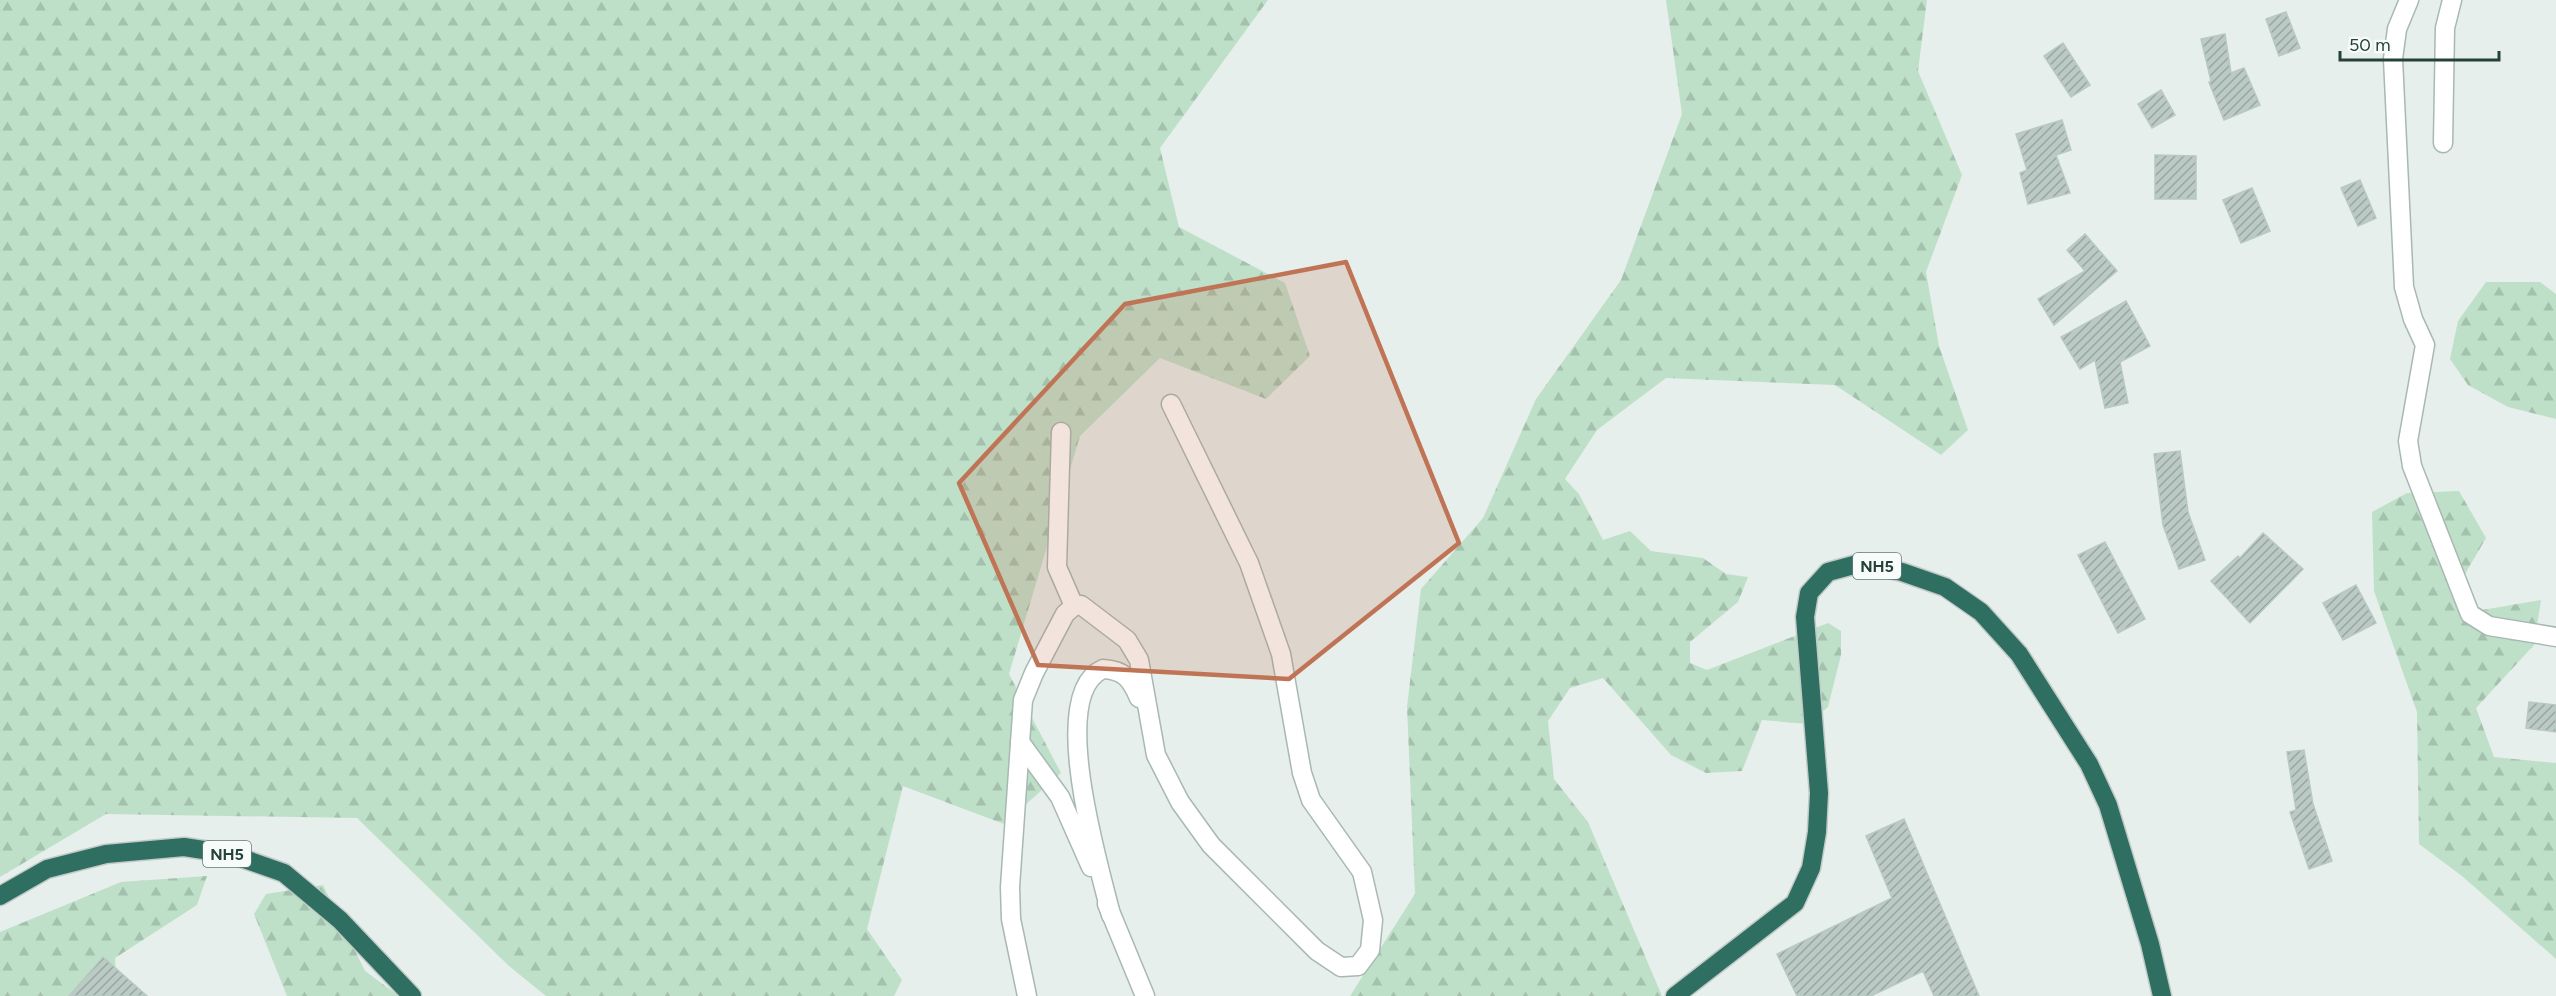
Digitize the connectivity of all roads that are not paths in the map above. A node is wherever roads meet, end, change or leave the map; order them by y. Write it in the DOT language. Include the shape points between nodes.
graph roads {
  1 [pos="2409,0"];
  2 [pos="2452,0"];
  3 [pos="2442,143"];
  4 [pos="1171,404"];
  5 [pos="1060,432"];
  6 [pos="1074,606"];
  7 [pos="2556,638"];
  8 [pos="1150,723"];
  9 [pos="1020,742"];
  10 [pos="0,896"];
  11 [pos="1111,915"];
  12 [pos="412,996"];
  13 [pos="1027,996"];
  14 [pos="1146,996"];
  15 [pos="1675,996"];
  16 [pos="2162,996"];
  1 -- 7 [label="street" via="2397,29 2394,59 2404,287 2426,345 2408,441 2412,466 2470,614 2489,626"];
  2 -- 3 [label="street" via="2445,28"];
  4 -- 8 [label="street" via="1249,563 1281,654 1302,773 1311,800 1362,872 1373,920 1370,950 1358,966 1341,967 1317,951 1211,845 1180,802 1156,754"];
  5 -- 6 [label="street" via="1057,567"];
  6 -- 8 [label="street" via="1081,605 1127,640 1139,660"];
  6 -- 9 [label="street" via="1065,614 1023,700"];
  8 -- 11 [label="street" via="1131,679 1117,670 1098,671 1084,687 1079,706 1078,762"];
  9 -- 11 [label="street" via="1060,797"];
  9 -- 13 [label="street" via="1011,919"];
  10 -- 12 [label="highway, NH5" via="47,869 106,854 184,847 230,854 284,873 340,920"];
  11 -- 14 [label="street"];
  15 -- 16 [label="highway, NH5" via="1795,903 1811,868 1819,793 1805,617 1809,593 1828,572 1861,563 1946,587 1981,612 2019,654 2089,764 2108,805"];
}
